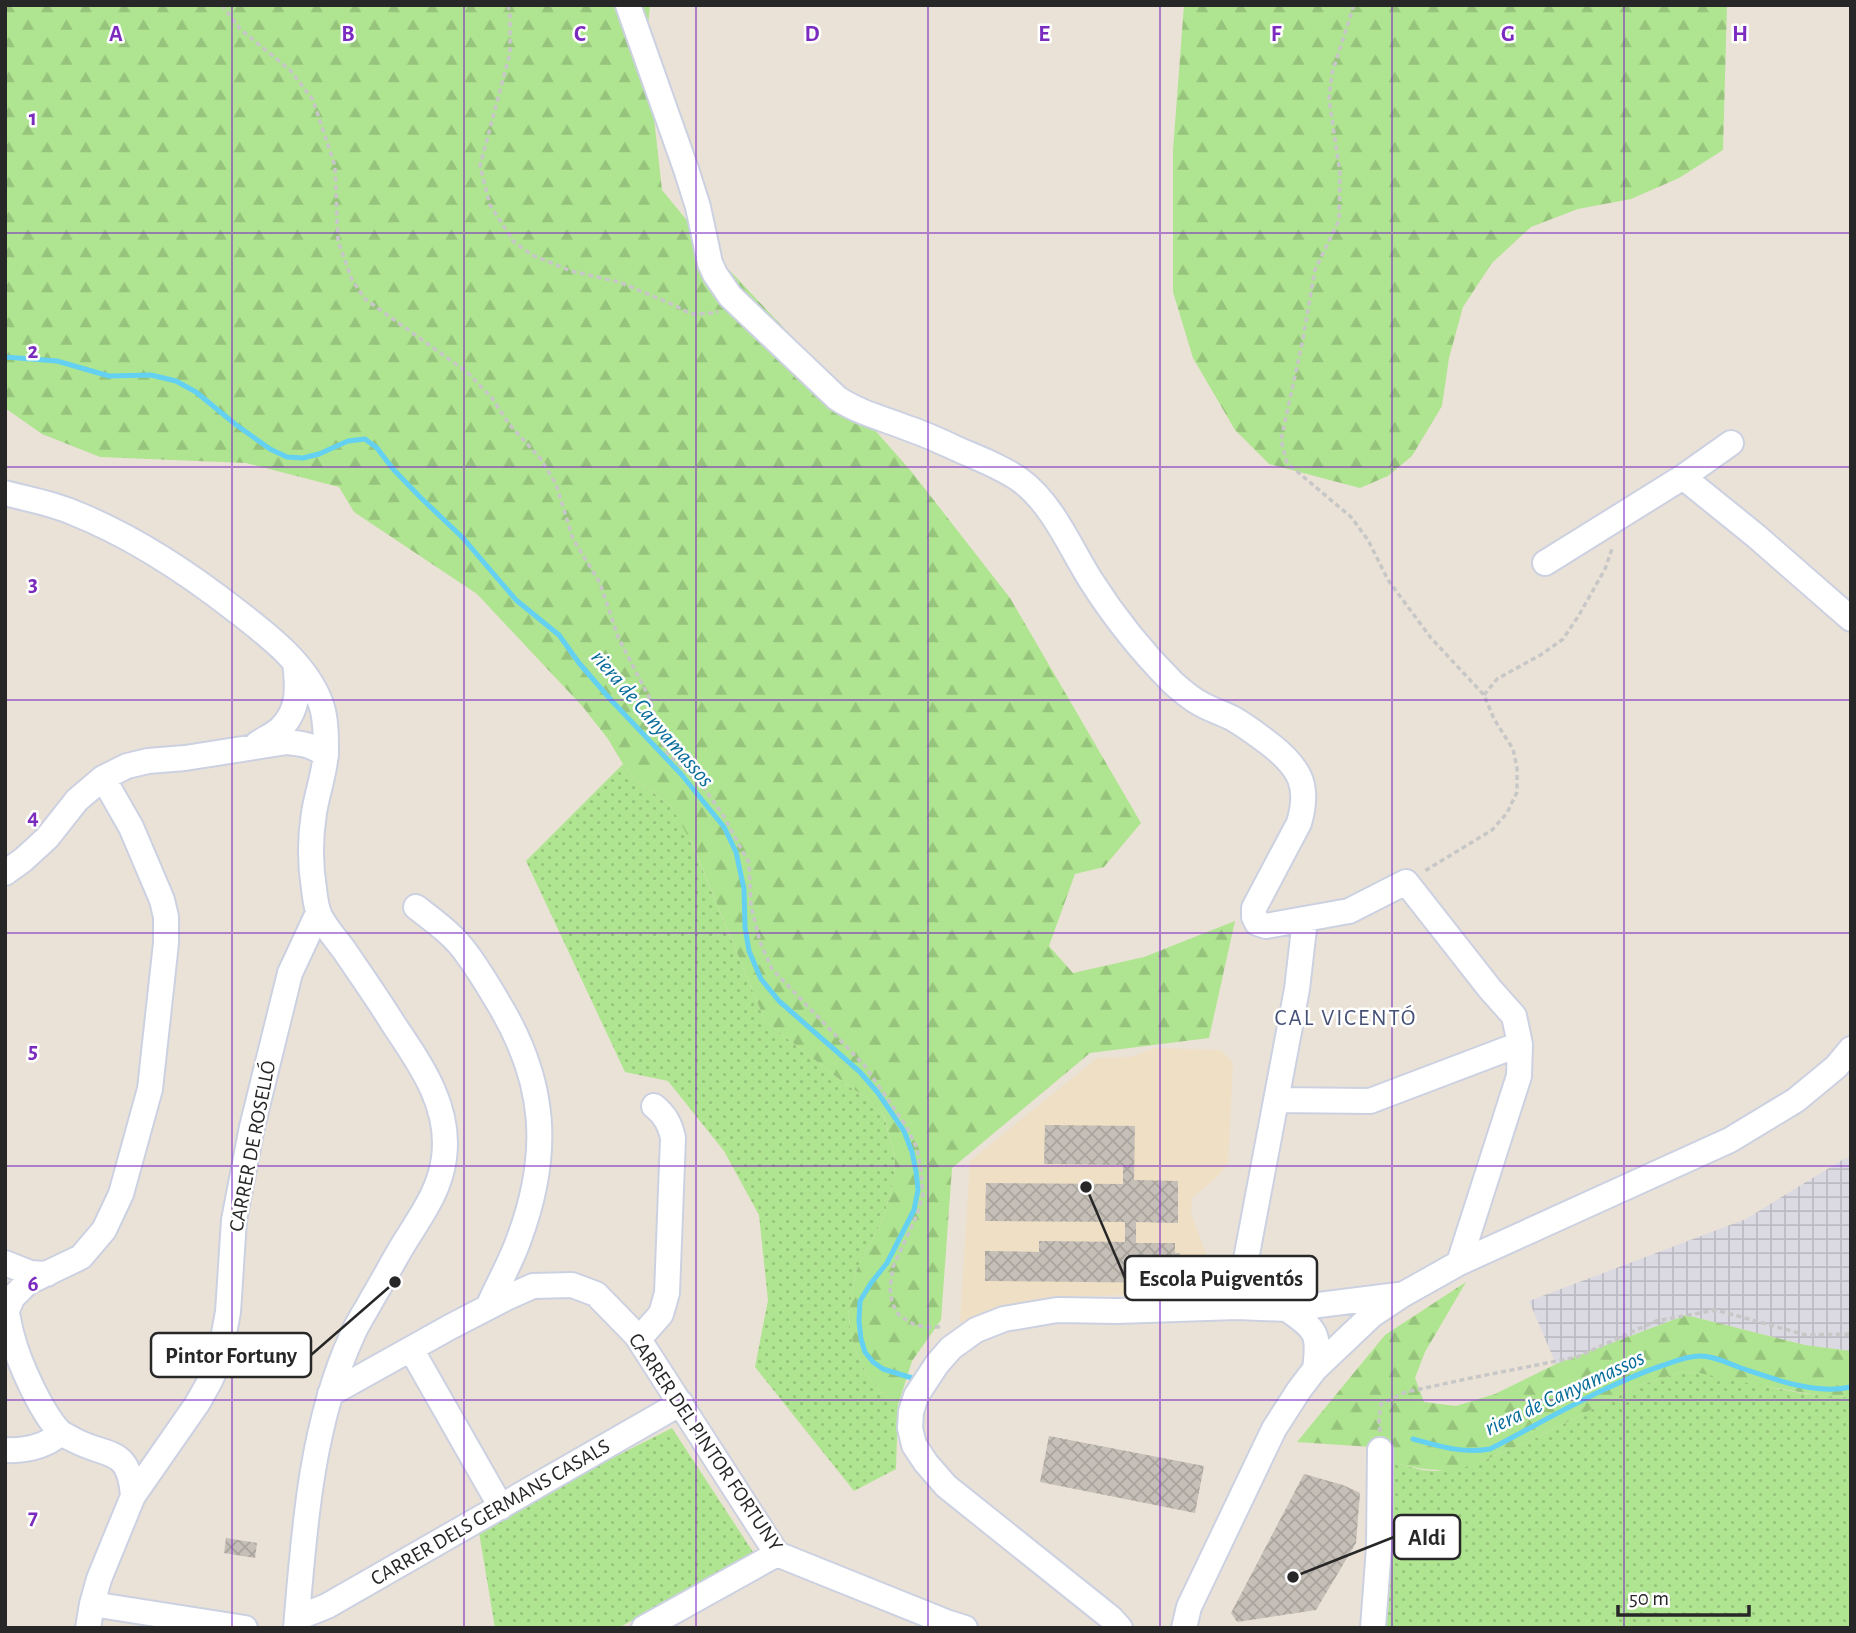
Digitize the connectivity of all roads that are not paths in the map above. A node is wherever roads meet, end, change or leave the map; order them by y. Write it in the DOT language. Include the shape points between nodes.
graph roads {
  1 [pos="628,5"];
  2 [pos="1731,443"];
  3 [pos="1683,477"];
  4 [pos="5,493"];
  5 [pos="1545,563"];
  6 [pos="1851,619"];
  7 [pos="295,662"];
  8 [pos="253,747"];
  9 [pos="326,757"];
  10 [pos="103,778"];
  11 [pos="5,873"];
  12 [pos="416,907"];
  13 [pos="318,914"];
  14 [pos="1305,920"];
  15 [pos="1520,1044"];
  16 [pos="1851,1049"];
  17 [pos="1276,1100"];
  18 [pos="654,1106"];
  19 [pos="5,1263"];
  20 [pos="1459,1263"];
  21 [pos="47,1274"];
  22 [pos="1402,1295"];
  23 [pos="6,1307"];
  24 [pos="488,1307"];
  25 [pos="1237,1307"];
  26 [pos="1287,1309"];
  27 [pos="352,1335"];
  28 [pos="639,1339"];
  29 [pos="416,1346"];
  30 [pos="1315,1369"];
  31 [pos="330,1394"];
  32 [pos="681,1403"];
  33 [pos="61,1433"];
  34 [pos="166,1449"];
  35 [pos="5,1450"];
  36 [pos="1380,1450"];
  37 [pos="120,1459"];
  38 [pos="133,1496"];
  39 [pos="501,1507"];
  40 [pos="777,1554"];
  41 [pos="90,1616"];
  42 [pos="1186,1617"];
  43 [pos="185,1623"];
  44 [pos="303,1624"];
  45 [pos="949,1626"];
  46 [pos="245,1628"];
  47 [pos="644,1628"];
  48 [pos="1120,1628"];
  49 [pos="1166,1628"];
  50 [pos="1373,1628"];
  1 -- 14 [label="street" via="686,169 710,263 730,296 837,398 995,466 1027,485 1147,656 1188,696 1249,728 1293,765 1304,794 1299,823 1254,913 1257,923 1266,926"];
  2 -- 3 [label="street"];
  3 -- 5 [label="street"];
  3 -- 6 [label="street"];
  4 -- 7 [label="street" via="72,512 133,540 198,581"];
  7 -- 8 [label="street" via="299,687 294,709 281,728"];
  7 -- 9 [label="street" via="321,704"];
  8 -- 9 [label="street" via="304,744"];
  8 -- 10 [label="street" via="148,761"];
  9 -- 13 [label="street" via="311,838"];
  10 -- 11 [label="street" via="77,800 47,838"];
  10 -- 21 [label="street" via="131,827 166,917 155,1047 144,1113 113,1215 81,1257"];
  12 -- 24 [label="street" via="466,952 513,1028 536,1090 539,1159 530,1204"];
  13 -- 27 [label="street" via="423,1069 436,1095 445,1139 444,1159 428,1207"];
  13 -- 34 [label="street, CARRER DE ROSELLÓ" via="290,973 252,1127 234,1220 229,1312 219,1360 197,1404"];
  14 -- 15 [label="street" via="1349,911 1406,882 1514,1016"];
  14 -- 17 [label="street"];
  15 -- 17 [label="street" via="1370,1101"];
  15 -- 20 [label="street" via="1518,1076"];
  16 -- 20 [label="street" via="1796,1100 1730,1140"];
  17 -- 25 [label="street"];
  18 -- 28 [label="street" via="671,1126 673,1138 667,1293 661,1314"];
  19 -- 21 [label="street"];
  20 -- 22 [label="street"];
  21 -- 23 [label="street" via="27,1283"];
  22 -- 26 [label="street"];
  22 -- 30 [label="street" via="1372,1315"];
  23 -- 33 [label="street" via="12,1338 27,1374"];
  24 -- 28 [label="street, CARRER DEL PINTOR FORTUNY" via="533,1286 572,1285 596,1294"];
  24 -- 29 [label="street, CARRER DEL PINTOR FORTUNY"];
  25 -- 26 [label="street"];
  25 -- 48 [label="street" via="1057,1310 1003,1319 951,1348 916,1396 910,1428 914,1445 946,1486"];
  26 -- 30 [label="street" via="1314,1331 1318,1346"];
  27 -- 29 [label="street, CARRER DEL PINTOR FORTUNY" via="366,1354"];
  27 -- 31 [label="street"];
  28 -- 32 [label="street, CARRER DEL PINTOR FORTUNY"];
  29 -- 31 [label="street, CARRER DEL PINTOR FORTUNY"];
  29 -- 39 [label="street"];
  30 -- 42 [label="street" via="1274,1429"];
  31 -- 44 [label="street" via="307,1521"];
  32 -- 39 [label="street, CARRER DELS GERMANS CASALS"];
  32 -- 40 [label="street, CARRER DEL PINTOR FORTUNY"];
  33 -- 35 [label="street" via="44,1445"];
  33 -- 37 [label="street"];
  34 -- 37 [label="street" via="144,1458"];
  34 -- 38 [label="street, CARRER DE ROSELLÓ"];
  36 -- 50 [label="street"];
  37 -- 38 [label="street" via="132,1479"];
  38 -- 41 [label="street, CARRER DE ROSELLÓ" via="99,1579"];
  39 -- 44 [label="street, CARRER DELS GERMANS CASALS"];
  40 -- 45 [label="street, CARRER DEL PINTOR FORTUNY"];
  40 -- 47 [label="street"];
  41 -- 43 [label="street"];
  42 -- 49 [label="street"];
  43 -- 46 [label="street"];
}
